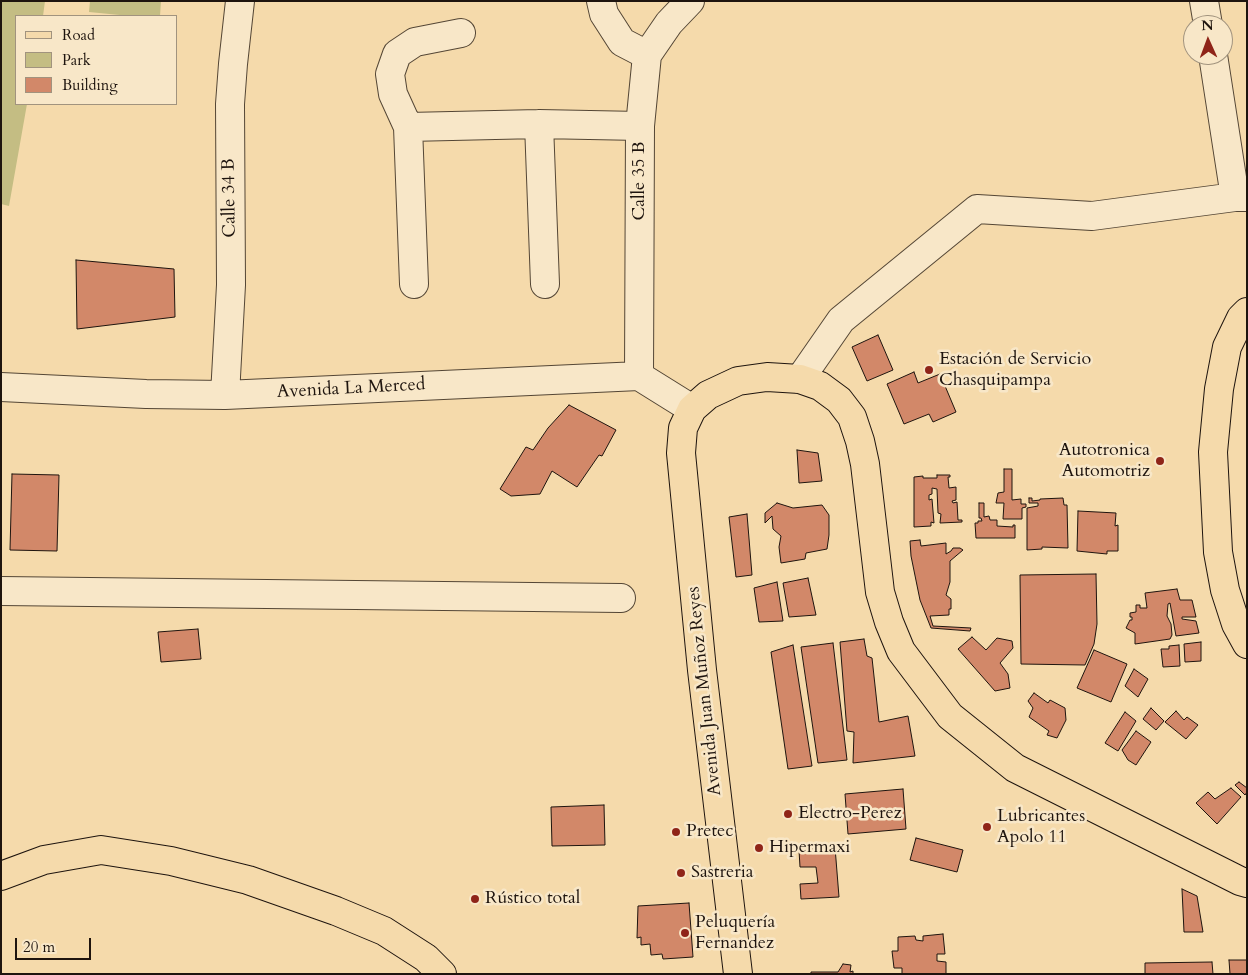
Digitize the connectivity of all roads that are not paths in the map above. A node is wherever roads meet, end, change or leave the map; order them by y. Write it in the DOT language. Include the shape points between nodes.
graph roads {
  1 [pos="240,1"];
  2 [pos="601,1"];
  3 [pos="690,1"];
  4 [pos="1204,1"];
  5 [pos="1206,15"];
  6 [pos="461,33"];
  7 [pos="647,55"];
  8 [pos="1214,65"];
  9 [pos="538,124"];
  10 [pos="640,126"];
  11 [pos="408,127"];
  12 [pos="1241,197"];
  13 [pos="414,284"];
  14 [pos="544,284"];
  15 [pos="1247,312"];
  16 [pos="638,376"];
  17 [pos="800,379"];
  18 [pos="1,387"];
  19 [pos="226,395"];
  20 [pos="692,409"];
  21 [pos="1,591"];
  22 [pos="621,598"];
  23 [pos="1247,644"];
  24 [pos="1,876"];
  25 [pos="1247,883"];
  26 [pos="442,974"];
  27 [pos="738,974"];
  1 -- 19 [label="street, Calle 34 B" via="230,104 231,285"];
  2 -- 7 [label="street" via="604,14 622,42"];
  3 -- 7 [label="street, Calle 35 B" via="669,23"];
  4 -- 5 [label="street"];
  6 -- 11 [label="street" via="415,42 397,54 390,74 393,94"];
  7 -- 10 [label="street, Calle 35 B"];
  8 -- 12 [label="street"];
  9 -- 10 [label="street"];
  9 -- 11 [label="street"];
  9 -- 14 [label="street"];
  10 -- 16 [label="street, Calle 35 B"];
  11 -- 13 [label="street"];
  12 -- 17 [label="street" via="1092,216 977,208 841,320"];
  15 -- 23 [label="main road" via="1227,347 1212,452 1218,552 1236,624"];
  16 -- 19 [label="street, Avenida La Merced"];
  16 -- 20 [label="street"];
  17 -- 20 [label="main road" via="767,377 738,381 708,395"];
  17 -- 25 [label="main road" via="820,386 839,400 852,417 865,464 880,592 889,622 901,651 950,716 1015,768"];
  18 -- 19 [label="street, Avenida La Merced"];
  20 -- 27 [label="main road, Avenida Juan Muñoz Reyes" via="683,428 684,490"];
  21 -- 22 [label="street"];
  24 -- 26 [label="main road" via="44,860 101,850 171,861 248,880 384,931 426,958"];
}
